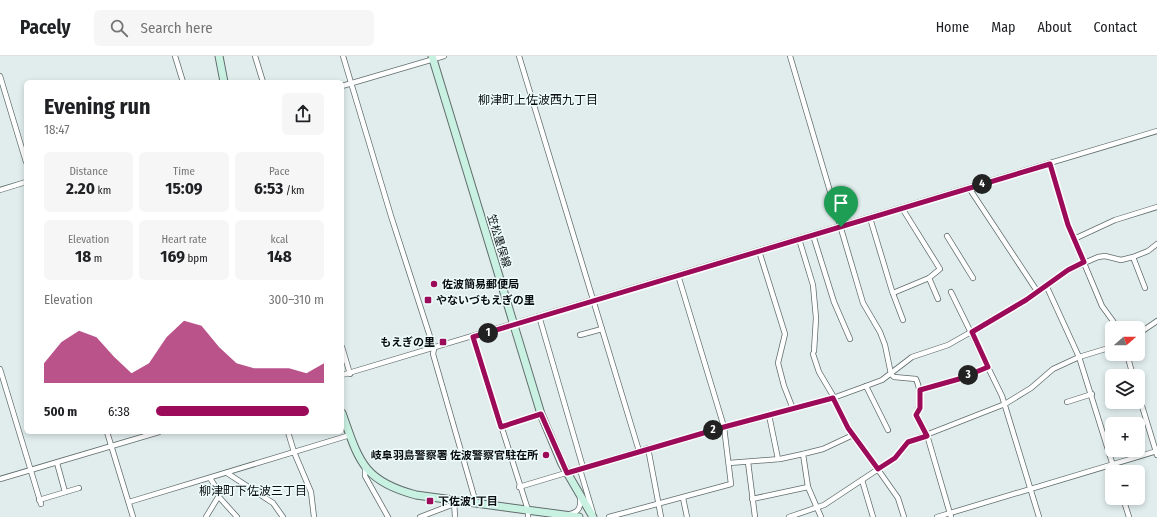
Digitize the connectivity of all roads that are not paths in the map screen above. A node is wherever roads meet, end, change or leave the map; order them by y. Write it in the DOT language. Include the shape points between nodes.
graph roads {
  1 [pos="175,56"];
  2 [pos="219,56"];
  3 [pos="255,56"];
  4 [pos="343,56"];
  5 [pos="444,56"];
  6 [pos="519,56"];
  7 [pos="790,56"];
  8 [pos="432,58"];
  9 [pos="0,76"];
  10 [pos="182,80"];
  11 [pos="224,80"];
  12 [pos="262,80"];
  13 [pos="351,84"];
  14 [pos="344,86"];
  15 [pos="1157,131"];
  16 [pos="24,155"];
  17 [pos="1050,164"];
  18 [pos="24,183"];
  19 [pos="969,188"];
  20 [pos="0,190"];
  21 [pos="1157,207"];
  22 [pos="902,208"];
  23 [pos="870,218"];
  24 [pos="841,227"];
  25 [pos="813,235"];
  26 [pos="947,236"];
  27 [pos="799,239"];
  28 [pos="1074,239"];
  29 [pos="1157,244"];
  30 [pos="759,250"];
  31 [pos="1133,257"];
  32 [pos="1084,262"];
  33 [pos="678,275"];
  34 [pos="929,278"];
  35 [pos="973,278"];
  36 [pos="1046,285"];
  37 [pos="1145,288"];
  38 [pos="1037,291"];
  39 [pos="951,292"];
  40 [pos="893,293"];
  41 [pos="938,299"];
  42 [pos="594,300"];
  43 [pos="539,316"];
  44 [pos="903,320"];
  45 [pos="1112,321"];
  46 [pos="1157,321"];
  47 [pos="513,325"];
  48 [pos="602,328"];
  49 [pos="1145,329"];
  50 [pos="972,332"];
  51 [pos="580,335"];
  52 [pos="473,337"];
  53 [pos="850,339"];
  54 [pos="434,349"];
  55 [pos="1105,349"];
  56 [pos="344,354"];
  57 [pos="1079,357"];
  58 [pos="988,367"];
  59 [pos="0,369"];
  60 [pos="350,374"];
  61 [pos="891,374"];
  62 [pos="344,375"];
  63 [pos="866,386"];
  64 [pos="920,390"];
  65 [pos="1092,394"];
  66 [pos="833,398"];
  67 [pos="1067,402"];
  68 [pos="1005,404"];
  69 [pos="793,409"];
  70 [pos="1143,409"];
  71 [pos="541,414"];
  72 [pos="769,415"];
  73 [pos="344,418"];
  74 [pos="501,427"];
  75 [pos="724,427"];
  76 [pos="888,430"];
  77 [pos="108,434"];
  78 [pos="152,434"];
  79 [pos="289,434"];
  80 [pos="350,435"];
  81 [pos="853,435"];
  82 [pos="927,436"];
  83 [pos="111,446"];
  84 [pos="648,448"];
  85 [pos="639,451"];
  86 [pos="294,452"];
  87 [pos="1157,452"];
  88 [pos="803,454"];
  89 [pos="778,459"];
  90 [pos="748,462"];
  91 [pos="57,463"];
  92 [pos="729,463"];
  93 [pos="1113,464"];
  94 [pos="365,466"];
  95 [pos="582,468"];
  96 [pos="878,469"];
  97 [pos="31,470"];
  98 [pos="228,473"];
  99 [pos="567,473"];
  100 [pos="210,478"];
  101 [pos="0,479"];
  102 [pos="862,480"];
  103 [pos="519,487"];
  104 [pos="808,487"];
  105 [pos="79,488"];
  106 [pos="1030,489"];
  107 [pos="65,492"];
  108 [pos="580,496"];
  109 [pos="219,497"];
  110 [pos="683,498"];
  111 [pos="752,499"];
  112 [pos="129,502"];
  113 [pos="454,502"];
  114 [pos="476,503"];
  115 [pos="657,504"];
  116 [pos="1125,505"];
  117 [pos="818,508"];
  118 [pos="528,513"];
  119 [pos="569,515"];
  120 [pos="950,515"];
  121 [pos="134,517"];
  122 [pos="206,517"];
  123 [pos="237,517"];
  124 [pos="283,517"];
  125 [pos="314,517"];
  126 [pos="388,517"];
  127 [pos="420,517"];
  128 [pos="455,517"];
  129 [pos="579,517"];
  130 [pos="594,517"];
  131 [pos="609,517"];
  132 [pos="661,517"];
  133 [pos="687,517"];
  134 [pos="754,517"];
  135 [pos="789,517"];
  136 [pos="821,517"];
  137 [pos="873,517"];
  138 [pos="904,517"];
  139 [pos="937,517"];
  140 [pos="1039,517"];
  141 [pos="1129,517"];
  1 -- 10 [label="street"];
  2 -- 11 [label="main road"];
  3 -- 12 [label="street"];
  4 -- 13 [label="street"];
  5 -- 8 [label="street"];
  6 -- 42 [label="street"];
  7 -- 24 [label="street"];
  8 -- 13 [label="street"];
  8 -- 47 [label="main road, 笠松墨俣線"];
  9 -- 16 [label="street"];
  13 -- 14 [label="street"];
  13 -- 54 [label="street"];
  15 -- 17 [label="street"];
  17 -- 19 [label="street"];
  17 -- 28 [label="street"];
  18 -- 20 [label="street"];
  19 -- 22 [label="street"];
  19 -- 38 [label="street"];
  21 -- 28 [label="street" via="1115,220"];
  22 -- 23 [label="street"];
  22 -- 34 [label="street" via="940,269"];
  23 -- 24 [label="street"];
  23 -- 40 [label="street"];
  24 -- 25 [label="street"];
  24 -- 61 [label="street" via="864,303 885,345"];
  25 -- 27 [label="street"];
  25 -- 53 [label="street" via="834,302"];
  26 -- 35 [label="street"];
  27 -- 30 [label="street"];
  27 -- 66 [label="street" via="813,285 816,318 813,353 819,372"];
  28 -- 32 [label="street"];
  29 -- 31 [label="street"];
  30 -- 33 [label="street"];
  30 -- 69 [label="street" via="785,334 778,363"];
  31 -- 32 [label="street" via="1120,260 1106,256"];
  31 -- 37 [label="street"];
  32 -- 36 [label="street"];
  32 -- 45 [label="street" via="1106,313"];
  33 -- 42 [label="street"];
  33 -- 75 [label="street"];
  34 -- 40 [label="street"];
  34 -- 41 [label="street"];
  36 -- 38 [label="street"];
  36 -- 57 [label="street"];
  38 -- 50 [label="street"];
  39 -- 50 [label="street"];
  40 -- 44 [label="street"];
  42 -- 43 [label="street"];
  42 -- 48 [label="street"];
  43 -- 47 [label="street"];
  43 -- 95 [label="street"];
  46 -- 49 [label="street"];
  47 -- 52 [label="street"];
  47 -- 71 [label="main road, 笠松墨俣線"];
  48 -- 51 [label="street"];
  48 -- 85 [label="street"];
  50 -- 58 [label="street"];
  50 -- 61 [label="street" via="948,346 912,357"];
  52 -- 54 [label="street"];
  52 -- 74 [label="street"];
  54 -- 60 [label="street"];
  54 -- 114 [label="street" via="433,354"];
  55 -- 57 [label="street"];
  56 -- 60 [label="street"];
  57 -- 65 [label="street"];
  57 -- 68 [label="street" via="1053,369 1031,388"];
  58 -- 64 [label="street" via="959,379"];
  58 -- 68 [label="street"];
  59 -- 97 [label="street"];
  60 -- 62 [label="street"];
  61 -- 63 [label="street"];
  61 -- 64 [label="street" via="894,377 916,379"];
  63 -- 66 [label="street"];
  63 -- 76 [label="street"];
  64 -- 82 [label="street" via="920,408 916,415"];
  65 -- 67 [label="street"];
  65 -- 93 [label="street"];
  66 -- 69 [label="street"];
  66 -- 81 [label="street"];
  68 -- 82 [label="street"];
  68 -- 106 [label="street"];
  69 -- 72 [label="street"];
  70 -- 87 [label="street"];
  71 -- 74 [label="street"];
  71 -- 99 [label="main road, 笠松墨俣線"];
  72 -- 75 [label="street"];
  72 -- 89 [label="street"];
  73 -- 80 [label="main road"];
  74 -- 103 [label="street"];
  75 -- 84 [label="street"];
  75 -- 92 [label="street"];
  77 -- 83 [label="street"];
  78 -- 83 [label="street"];
  79 -- 86 [label="street"];
  80 -- 86 [label="street"];
  80 -- 94 [label="main road"];
  81 -- 88 [label="street" via="823,449"];
  81 -- 96 [label="street"];
  82 -- 96 [label="street" via="908,442 895,458"];
  82 -- 120 [label="street"];
  83 -- 91 [label="street"];
  83 -- 112 [label="street"];
  84 -- 85 [label="street"];
  84 -- 115 [label="street"];
  85 -- 95 [label="street"];
  86 -- 98 [label="street"];
  86 -- 125 [label="street" via="310,492"];
  87 -- 93 [label="street"];
  88 -- 89 [label="street"];
  88 -- 104 [label="street"];
  89 -- 90 [label="street"];
  90 -- 92 [label="street"];
  90 -- 111 [label="street"];
  91 -- 97 [label="street"];
  91 -- 107 [label="street"];
  92 -- 110 [label="street" via="729,486"];
  93 -- 106 [label="street"];
  94 -- 113 [label="main road" via="376,479 395,490"];
  94 -- 126 [label="street" via="365,476"];
  95 -- 99 [label="street"];
  95 -- 130 [label="street" via="581,473"];
  96 -- 102 [label="street"];
  96 -- 138 [label="street" via="898,498"];
  97 -- 101 [label="street"];
  97 -- 107 [label="street" via="40,502"];
  98 -- 100 [label="street"];
  98 -- 124 [label="street" via="273,503"];
  99 -- 103 [label="street"];
  99 -- 108 [label="main road, 笠松墨俣線"];
  100 -- 109 [label="street" via="220,494"];
  100 -- 112 [label="street"];
  102 -- 117 [label="street"];
  102 -- 137 [label="street"];
  103 -- 118 [label="street"];
  104 -- 111 [label="street"];
  104 -- 117 [label="street"];
  105 -- 107 [label="street"];
  106 -- 120 [label="street"];
  106 -- 140 [label="street"];
  108 -- 119 [label="street" via="579,510"];
  108 -- 130 [label="main road, 笠松墨俣線"];
  109 -- 122 [label="street"];
  109 -- 123 [label="street"];
  110 -- 115 [label="street"];
  110 -- 133 [label="street"];
  111 -- 134 [label="street"];
  112 -- 121 [label="street"];
  113 -- 114 [label="main road"];
  113 -- 127 [label="street"];
  113 -- 128 [label="street"];
  114 -- 118 [label="main road"];
  115 -- 131 [label="street"];
  115 -- 132 [label="street"];
  116 -- 141 [label="street"];
  117 -- 135 [label="street"];
  117 -- 136 [label="street"];
  118 -- 119 [label="main road"];
  119 -- 129 [label="main road"];
  120 -- 139 [label="street"];
}
